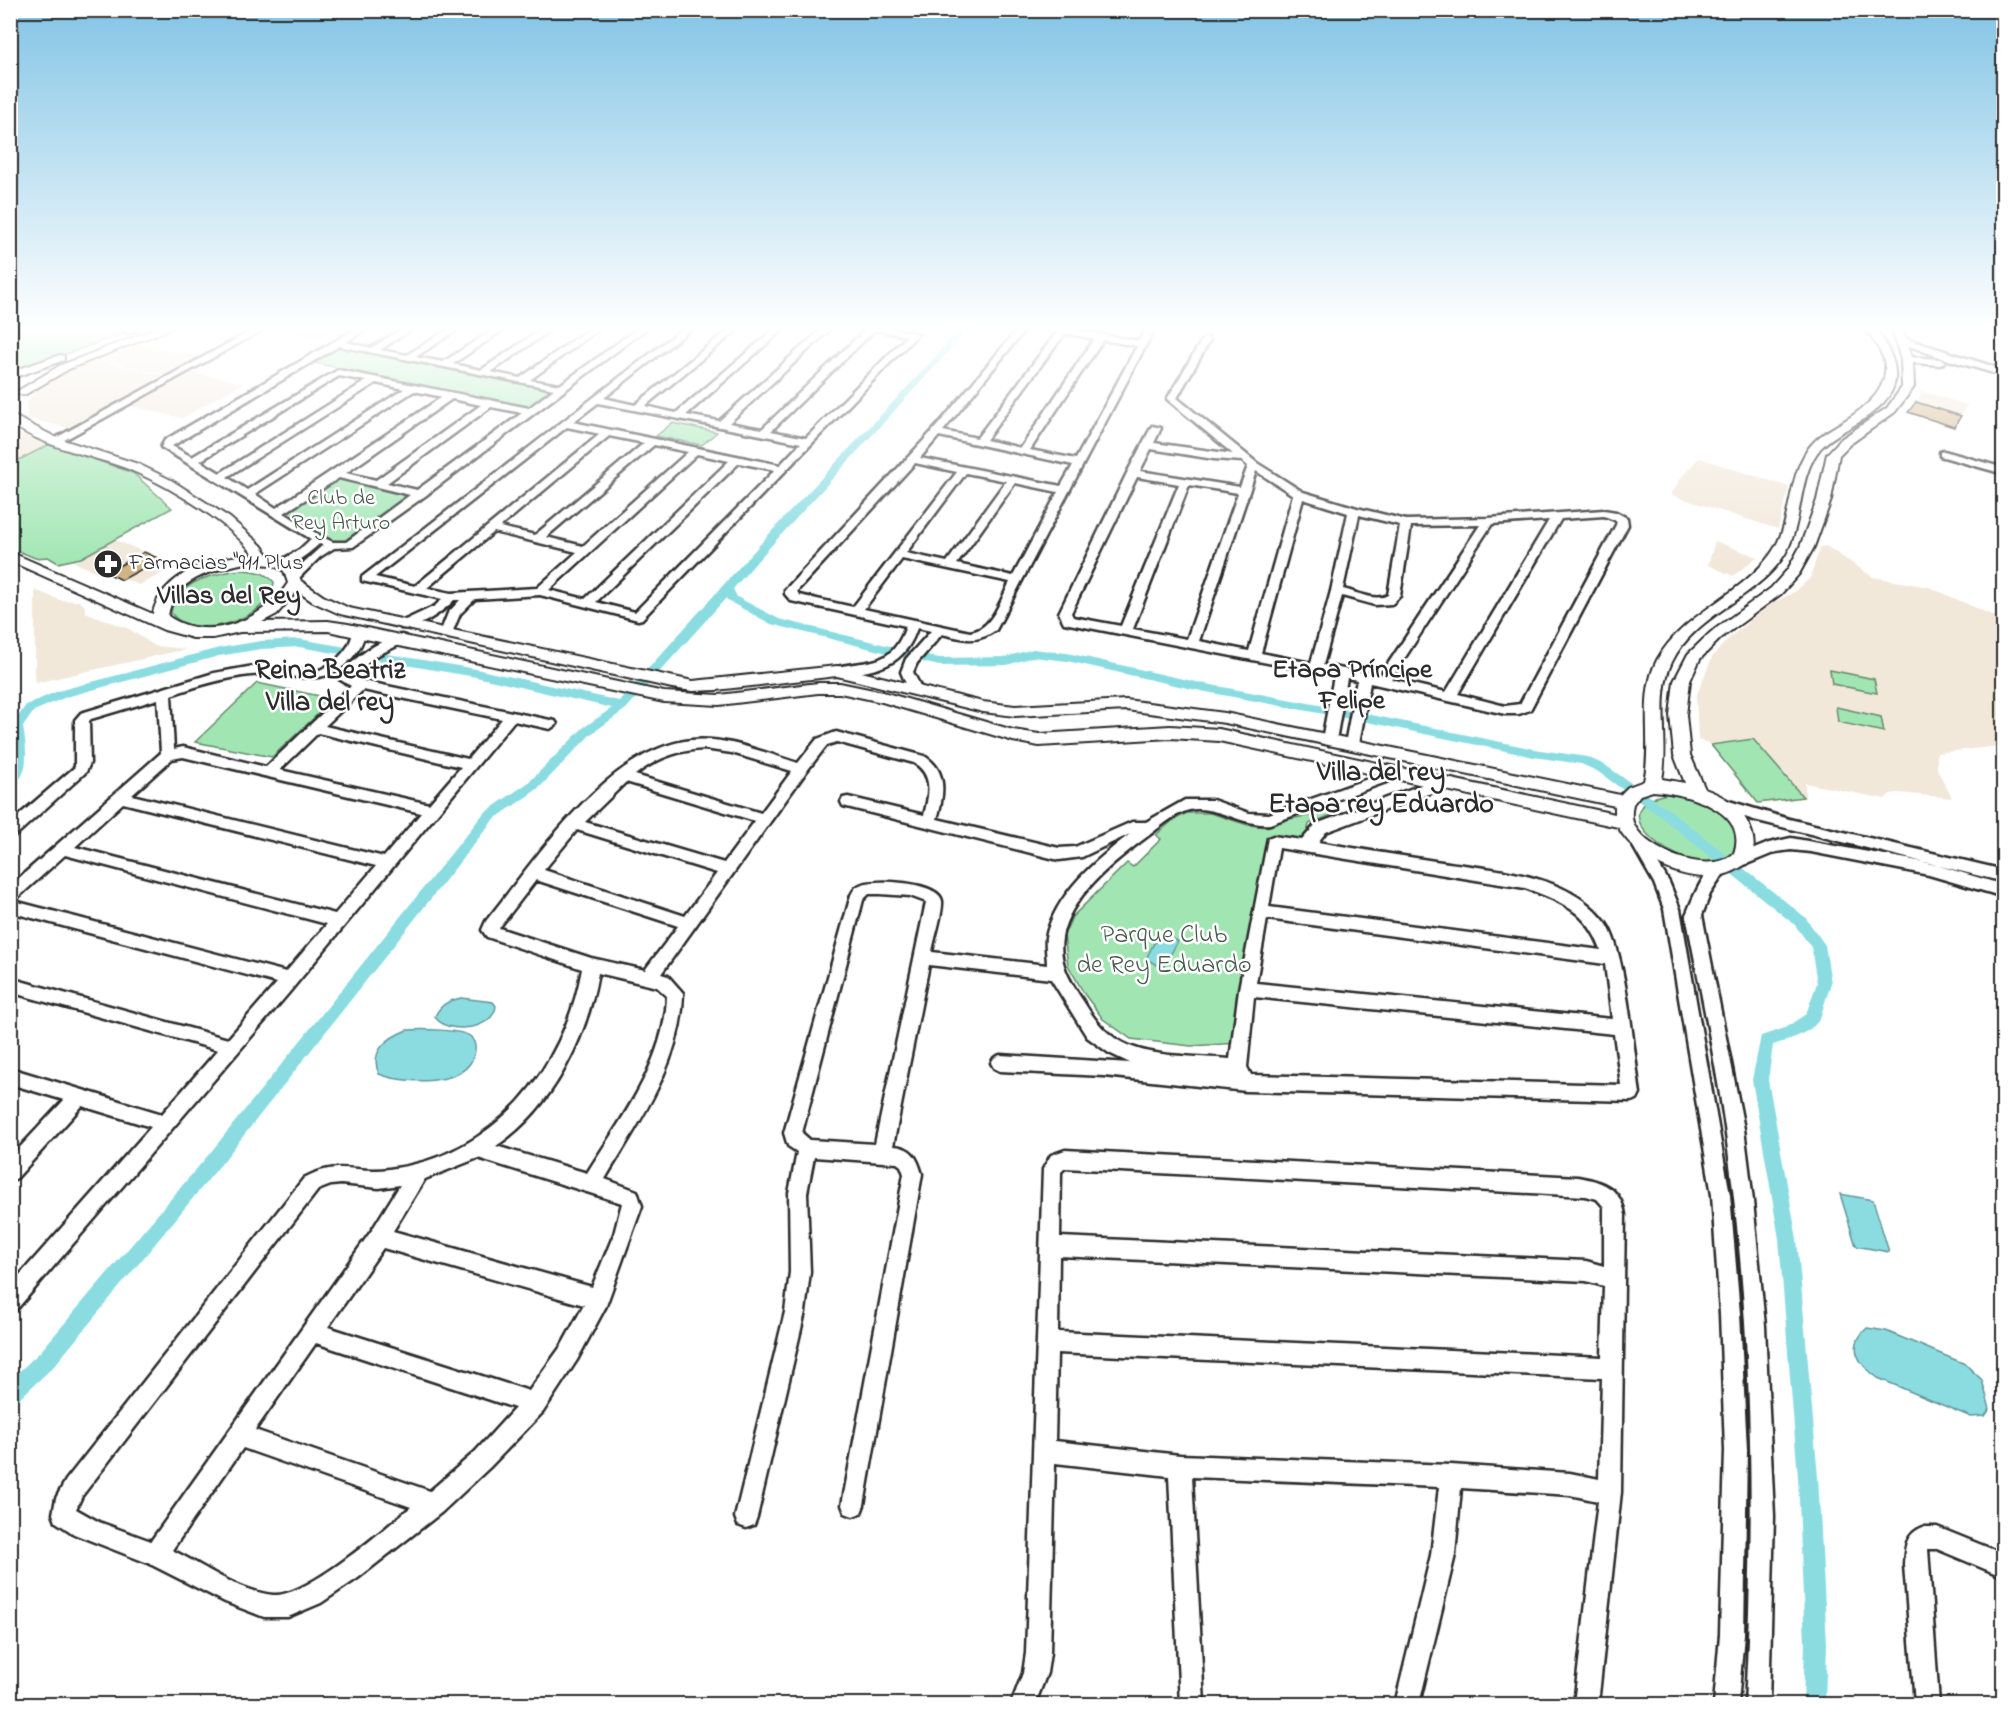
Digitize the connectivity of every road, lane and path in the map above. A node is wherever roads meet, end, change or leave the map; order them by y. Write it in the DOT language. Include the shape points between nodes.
graph roads {
  1 [pos="119,406"];
  2 [pos="230,406"];
  3 [pos="282,406"];
  4 [pos="333,406"];
  5 [pos="384,406"];
  6 [pos="435,406"];
  7 [pos="486,406"];
  8 [pos="501,406"];
  9 [pos="538,406"];
  10 [pos="589,406"];
  11 [pos="627,406"];
  12 [pos="639,406"];
  13 [pos="690,406"];
  14 [pos="742,406"];
  15 [pos="790,406"];
  16 [pos="845,406"];
  17 [pos="961,406"];
  18 [pos="1007,406"];
  19 [pos="1054,406"];
  20 [pos="1109,406"];
  21 [pos="1181,406"];
  22 [pos="1869,406"];
  23 [pos="1895,406"];
  24 [pos="637,408"];
  25 [pos="531,411"];
  26 [pos="10,414"];
  27 [pos="678,416"];
  28 [pos="567,424"];
  29 [pos="721,425"];
  30 [pos="1156,428"];
  31 [pos="608,432"];
  32 [pos="764,433"];
  33 [pos="938,433"];
  34 [pos="55,441"];
  35 [pos="651,442"];
  36 [pos="810,442"];
  37 [pos="980,442"];
  38 [pos="1147,445"];
  39 [pos="695,451"];
  40 [pos="1024,451"];
  41 [pos="1944,454"];
  42 [pos="193,460"];
  43 [pos="736,460"];
  44 [pos="914,460"];
  45 [pos="1248,461"];
  46 [pos="1079,463"];
  47 [pos="964,469"];
  48 [pos="783,470"];
  49 [pos="2004,471"];
  50 [pos="1132,473"];
  51 [pos="337,474"];
  52 [pos="220,477"];
  53 [pos="1013,479"];
  54 [pos="1185,482"];
  55 [pos="378,484"];
  56 [pos="1066,490"];
  57 [pos="1243,491"];
  58 [pos="248,494"];
  59 [pos="421,494"];
  60 [pos="1299,494"];
  61 [pos="1354,511"];
  62 [pos="276,513"];
  63 [pos="1556,518"];
  64 [pos="1488,521"];
  65 [pos="1406,523"];
  66 [pos="492,528"];
  67 [pos="318,539"];
  68 [pos="537,539"];
  69 [pos="331,545"];
  70 [pos="585,550"];
  71 [pos="900,555"];
  72 [pos="10,556"];
  73 [pos="266,560"];
  74 [pos="282,564"];
  75 [pos="950,566"];
  76 [pos="295,580"];
  77 [pos="1017,580"];
  78 [pos="416,591"];
  79 [pos="540,591"];
  80 [pos="1337,591"];
  81 [pos="471,596"];
  82 [pos="451,597"];
  83 [pos="586,604"];
  84 [pos="856,611"];
  85 [pos="913,623"];
  86 [pos="169,627"];
  87 [pos="239,627"];
  88 [pos="939,630"];
  89 [pos="359,631"];
  90 [pos="403,632"];
  91 [pos="446,633"];
  92 [pos="1125,633"];
  93 [pos="1191,645"];
  94 [pos="1254,657"];
  95 [pos="1316,669"];
  96 [pos="837,670"];
  97 [pos="1341,673"];
  98 [pos="1364,678"];
  99 [pos="1383,681"];
  100 [pos="360,685"];
  101 [pos="915,690"];
  102 [pos="164,692"];
  103 [pos="1450,696"];
  104 [pos="1337,697"];
  105 [pos="1358,701"];
  106 [pos="1065,708"];
  107 [pos="1043,710"];
  108 [pos="512,715"];
  109 [pos="550,724"];
  110 [pos="315,728"];
  111 [pos="1115,737"];
  112 [pos="1079,739"];
  113 [pos="1329,740"];
  114 [pos="1352,744"];
  115 [pos="168,755"];
  116 [pos="470,764"];
  117 [pos="801,769"];
  118 [pos="268,772"];
  119 [pos="1398,773"];
  120 [pos="621,776"];
  121 [pos="1442,783"];
  122 [pos="1369,784"];
  123 [pos="1652,785"];
  124 [pos="1697,791"];
  125 [pos="120,797"];
  126 [pos="1335,797"];
  127 [pos="848,802"];
  128 [pos="1624,802"];
  129 [pos="1718,803"];
  130 [pos="1389,804"];
  131 [pos="431,810"];
  132 [pos="1354,817"];
  133 [pos="765,819"];
  134 [pos="929,822"];
  135 [pos="1624,822"];
  136 [pos="575,824"];
  137 [pos="1146,829"];
  138 [pos="10,832"];
  139 [pos="1637,842"];
  140 [pos="1306,846"];
  141 [pos="63,849"];
  142 [pos="387,862"];
  143 [pos="1737,862"];
  144 [pos="1719,869"];
  145 [pos="727,870"];
  146 [pos="534,873"];
  147 [pos="2004,876"];
  148 [pos="2004,891"];
  149 [pos="10,896"];
  150 [pos="10,906"];
  151 [pos="1263,912"];
  152 [pos="338,921"];
  153 [pos="689,924"];
  154 [pos="921,957"];
  155 [pos="1612,958"];
  156 [pos="591,965"];
  157 [pos="1056,973"];
  158 [pos="650,978"];
  159 [pos="289,980"];
  160 [pos="10,985"];
  161 [pos="1247,990"];
  162 [pos="1621,1027"];
  163 [pos="232,1047"];
  164 [pos="1000,1063"];
  165 [pos="1238,1067"];
  166 [pos="10,1076"];
  167 [pos="1246,1083"];
  168 [pos="80,1096"];
  169 [pos="165,1123"];
  170 [pos="807,1148"];
  171 [pos="477,1149"];
  172 [pos="882,1153"];
  173 [pos="10,1172"];
  174 [pos="418,1173"];
  175 [pos="592,1183"];
  176 [pos="379,1237"];
  177 [pos="1050,1246"];
  178 [pos="1614,1279"];
  179 [pos="599,1299"];
  180 [pos="10,1302"];
  181 [pos="313,1332"];
  182 [pos="1047,1342"];
  183 [pos="1614,1369"];
  184 [pos="535,1404"];
  185 [pos="240,1436"];
  186 [pos="1044,1451"];
  187 [pos="1180,1466"];
  188 [pos="1451,1476"];
  189 [pos="1610,1492"];
  190 [pos="434,1504"];
  191 [pos="853,1505"];
  192 [pos="746,1517"];
  193 [pos="155,1554"];
  194 [pos="2004,1566"];
  195 [pos="1023,1704"];
  196 [pos="1192,1704"];
  197 [pos="1407,1704"];
  198 [pos="1586,1704"];
  199 [pos="1726,1704"];
  200 [pos="1757,1704"];
  201 [pos="1927,1704"];
  1 -- 34 [label="street"];
  2 -- 42 [label="street" via="169,442 166,447"];
  3 -- 42 [label="street"];
  4 -- 52 [label="street"];
  5 -- 58 [label="street"];
  6 -- 51 [label="street"];
  7 -- 55 [label="street"];
  8 -- 25 [label="street"];
  9 -- 25 [label="street"];
  10 -- 28 [label="street"];
  11 -- 24 [label="street"];
  12 -- 24 [label="street"];
  13 -- 27 [label="street"];
  14 -- 29 [label="street"];
  15 -- 32 [label="street"];
  16 -- 36 [label="street"];
  17 -- 33 [label="street"];
  18 -- 37 [label="street"];
  19 -- 40 [label="street"];
  20 -- 46 [label="street"];
  21 -- 45 [label="street"];
  22 -- 123 [label="street" via="1814,449 1796,491 1777,558 1678,642 1665,659 1657,679 1657,754"];
  23 -- 124 [label="street" via="1833,454 1824,500 1794,571 1776,591 1693,657 1682,681 1678,715 1682,755"];
  24 -- 27 [label="street"];
  25 -- 59 [label="street"];
  26 -- 34 [label="street" via="18,423"];
  27 -- 29 [label="street"];
  28 -- 31 [label="street"];
  28 -- 78 [label="street" via="366,579"];
  29 -- 32 [label="street"];
  30 -- 38 [label="street"];
  31 -- 35 [label="street"];
  31 -- 66 [label="street"];
  32 -- 36 [label="street"];
  33 -- 37 [label="street"];
  33 -- 44 [label="street"];
  34 -- 73 [label="street" via="136,468 209,508 260,549"];
  35 -- 39 [label="street"];
  35 -- 68 [label="street"];
  36 -- 48 [label="street"];
  37 -- 40 [label="street"];
  38 -- 45 [label="street"];
  38 -- 50 [label="street"];
  39 -- 43 [label="street"];
  39 -- 70 [label="street"];
  40 -- 46 [label="street"];
  41 -- 49 [label="street"];
  42 -- 52 [label="street"];
  43 -- 48 [label="street"];
  43 -- 83 [label="street"];
  44 -- 47 [label="street"];
  44 -- 84 [label="street" via="791,590 795,598"];
  45 -- 57 [label="street"];
  45 -- 60 [label="street"];
  46 -- 56 [label="street"];
  47 -- 53 [label="street"];
  47 -- 71 [label="street"];
  48 -- 83 [label="street" via="638,616"];
  50 -- 54 [label="street"];
  50 -- 92 [label="street" via="1065,613 1072,622"];
  51 -- 55 [label="street"];
  51 -- 62 [label="street"];
  52 -- 58 [label="street"];
  53 -- 56 [label="street"];
  53 -- 75 [label="street"];
  54 -- 57 [label="street"];
  54 -- 92 [label="street"];
  55 -- 59 [label="street"];
  56 -- 77 [label="street"];
  57 -- 93 [label="street"];
  58 -- 62 [label="street"];
  59 -- 69 [label="street" via="358,540 341,547"];
  60 -- 61 [label="street"];
  60 -- 94 [label="street"];
  61 -- 65 [label="street"];
  61 -- 80 [label="street"];
  62 -- 67 [label="street"];
  63 -- 64 [label="street"];
  63 -- 103 [label="street"];
  63 -- 103 [label="street" via="1604,513 1623,520 1525,707 1505,710"];
  64 -- 65 [label="street"];
  64 -- 99 [label="street"];
  65 -- 80 [label="street" via="1394,597 1375,601"];
  66 -- 68 [label="street"];
  66 -- 78 [label="street"];
  67 -- 69 [label="street"];
  67 -- 74 [label="street"];
  68 -- 70 [label="street"];
  69 -- 76 [label="street" via="316,555"];
  70 -- 79 [label="street"];
  71 -- 75 [label="street"];
  71 -- 84 [label="street"];
  72 -- 86 [label="street"];
  73 -- 74 [label="street"];
  73 -- 86 [label="street" via="223,563 182,581 160,606 160,618"];
  74 -- 76 [label="street" via="290,569"];
  75 -- 77 [label="street"];
  76 -- 87 [label="street" via="290,595 278,607"];
  76 -- 90 [label="street" via="318,599"];
  77 -- 88 [label="street" via="988,631 970,636"];
  78 -- 82 [label="street"];
  79 -- 81 [label="street"];
  79 -- 83 [label="street"];
  80 -- 95 [label="street"];
  81 -- 82 [label="street"];
  81 -- 91 [label="street" via="454,613"];
  82 -- 90 [label="street"];
  84 -- 85 [label="street"];
  85 -- 88 [label="street"];
  85 -- 96 [label="street" via="907,641 883,665"];
  86 -- 87 [label="street" via="199,634"];
  87 -- 89 [label="street" via="328,626"];
  88 -- 101 [label="street" via="907,672"];
  89 -- 90 [label="street"];
  89 -- 102 [label="street" via="352,649 322,674 254,670"];
  90 -- 91 [label="street"];
  90 -- 100 [label="street" via="346,675 345,679"];
  90 -- 112 [label="street" via="664,697 719,700 840,688 1013,735 1039,740"];
  91 -- 96 [label="street" via="693,686"];
  92 -- 93 [label="street"];
  93 -- 94 [label="street"];
  94 -- 95 [label="street"];
  95 -- 97 [label="street"];
  96 -- 101 [label="street"];
  97 -- 98 [label="street"];
  97 -- 104 [label="street"];
  98 -- 99 [label="street"];
  98 -- 105 [label="street"];
  99 -- 103 [label="street"];
  100 -- 108 [label="street"];
  100 -- 110 [label="street"];
  101 -- 107 [label="street" via="983,707"];
  102 -- 115 [label="street"];
  102 -- 138 [label="street" via="86,716 82,720 81,769"];
  104 -- 105 [label="street"];
  104 -- 113 [label="street"];
  105 -- 114 [label="street"];
  106 -- 107 [label="street"];
  106 -- 111 [label="street" via="1120,715 1128,722"];
  106 -- 113 [label="street" via="1126,705 1225,718"];
  107 -- 112 [label="street" via="1027,721 1026,730 1036,735"];
  108 -- 109 [label="street"];
  108 -- 116 [label="street"];
  110 -- 116 [label="street"];
  110 -- 118 [label="street"];
  111 -- 112 [label="street"];
  111 -- 119 [label="street" via="1170,732 1219,735"];
  113 -- 114 [label="street"];
  114 -- 128 [label="street"];
  115 -- 118 [label="street" via="183,752"];
  115 -- 125 [label="street"];
  116 -- 131 [label="street"];
  117 -- 120 [label="street" via="717,746 688,745 658,753"];
  117 -- 133 [label="street"];
  117 -- 134 [label="street" via="822,742 836,737 919,759 934,772 935,803"];
  118 -- 131 [label="street"];
  119 -- 121 [label="street"];
  119 -- 122 [label="street"];
  120 -- 133 [label="street"];
  120 -- 136 [label="street"];
  121 -- 130 [label="street"];
  121 -- 135 [label="street"];
  122 -- 126 [label="street"];
  122 -- 130 [label="street"];
  123 -- 124 [label="street"];
  123 -- 128 [label="street" via="1634,791"];
  124 -- 129 [label="street"];
  125 -- 141 [label="street"];
  125 -- 142 [label="street"];
  126 -- 132 [label="street"];
  126 -- 137 [label="street" via="1259,820 1213,805 1185,805"];
  127 -- 134 [label="street"];
  128 -- 135 [label="street"];
  129 -- 143 [label="street" via="1745,834 1745,849"];
  129 -- 147 [label="street" via="1810,832 1943,858"];
  130 -- 132 [label="street"];
  131 -- 142 [label="street"];
  132 -- 140 [label="street" via="1322,828"];
  133 -- 145 [label="street"];
  134 -- 137 [label="street" via="1059,854 1077,853 1132,827"];
  135 -- 139 [label="street"];
  136 -- 145 [label="street"];
  136 -- 146 [label="street"];
  137 -- 157 [label="street" via="1102,862 1069,902 1054,938"];
  139 -- 144 [label="street" via="1661,859 1691,869"];
  139 -- 199 [label="street" via="1672,909 1721,1195 1736,1450 1732,1634"];
  140 -- 151 [label="street" via="1273,842"];
  140 -- 155 [label="street" via="1527,882 1582,908 1601,928"];
  141 -- 149 [label="street"];
  141 -- 152 [label="street"];
  142 -- 152 [label="street"];
  143 -- 144 [label="street"];
  143 -- 148 [label="street" via="1774,847 1811,846 1929,869"];
  144 -- 200 [label="street" via="1703,892 1694,915 1744,1199 1758,1358 1761,1638"];
  145 -- 153 [label="street"];
  146 -- 153 [label="street"];
  146 -- 156 [label="street" via="490,930"];
  150 -- 159 [label="street"];
  151 -- 155 [label="street"];
  151 -- 161 [label="street"];
  152 -- 159 [label="street"];
  153 -- 158 [label="street"];
  154 -- 157 [label="street"];
  154 -- 170 [label="street" via="932,897 921,892 872,888 860,893 793,1133 794,1140"];
  154 -- 172 [label="street"];
  155 -- 162 [label="street"];
  156 -- 158 [label="street"];
  156 -- 171 [label="street" via="578,1021 539,1092 513,1120"];
  157 -- 165 [label="street" via="1093,1032 1114,1048 1137,1058"];
  158 -- 175 [label="street" via="662,981 675,993 676,1011 657,1073"];
  159 -- 163 [label="street"];
  160 -- 163 [label="street"];
  161 -- 162 [label="street"];
  161 -- 165 [label="street"];
  162 -- 167 [label="street" via="1631,1093"];
  163 -- 169 [label="street"];
  164 -- 167 [label="street" via="1104,1068"];
  165 -- 167 [label="street"];
  166 -- 168 [label="street"];
  168 -- 169 [label="street"];
  168 -- 173 [label="street"];
  169 -- 180 [label="street"];
  170 -- 172 [label="street"];
  170 -- 192 [label="street" via="798,1192 800,1272 795,1312"];
  171 -- 174 [label="street"];
  171 -- 175 [label="street"];
  172 -- 191 [label="street" via="902,1155 909,1161 913,1174"];
  174 -- 176 [label="street"];
  174 -- 193 [label="street" via="386,1179 327,1175 311,1184 67,1498 64,1514 68,1518"];
  175 -- 179 [label="street" via="630,1197 632,1206"];
  176 -- 179 [label="street"];
  176 -- 181 [label="street"];
  177 -- 178 [label="street" via="1586,1271"];
  177 -- 178 [label="street" via="1052,1169 1065,1159 1578,1186 1600,1190 1613,1203"];
  177 -- 182 [label="street"];
  178 -- 183 [label="street"];
  179 -- 184 [label="street" via="585,1328"];
  181 -- 184 [label="street"];
  181 -- 185 [label="street"];
  182 -- 183 [label="street"];
  182 -- 186 [label="street"];
  183 -- 189 [label="street"];
  184 -- 190 [label="street" via="493,1450"];
  185 -- 190 [label="street"];
  185 -- 193 [label="street"];
  186 -- 187 [label="street"];
  186 -- 195 [label="street" via="1038,1653"];
  187 -- 188 [label="street"];
  187 -- 196 [label="street"];
  188 -- 189 [label="street" via="1570,1484"];
  188 -- 197 [label="street" via="1443,1555"];
  189 -- 198 [label="street"];
  190 -- 193 [label="street" via="335,1580 306,1597 276,1607 254,1601"];
  194 -- 201 [label="street" via="1937,1538 1923,1538 1917,1545"];
}
